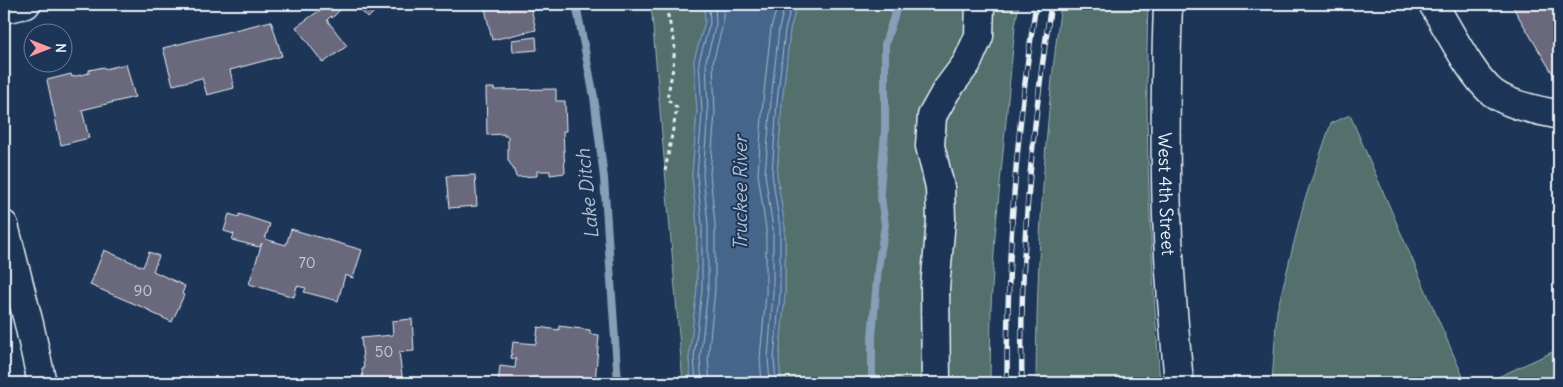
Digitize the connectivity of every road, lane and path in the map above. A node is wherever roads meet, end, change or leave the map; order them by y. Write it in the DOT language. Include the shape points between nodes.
graph roads {
  1 [pos="26,4"];
  2 [pos="665,4"];
  3 [pos="980,4"];
  4 [pos="1168,4"];
  5 [pos="1433,4"];
  6 [pos="4,9"];
  7 [pos="1559,115"];
  8 [pos="665,171"];
  9 [pos="4,225"];
  10 [pos="42,383"];
  11 [pos="936,383"];
  12 [pos="1178,383"];
  1 -- 6 [label="main road"];
  2 -- 8 [label="path" via="675,44 667,99 677,108"];
  3 -- 11 [label="main road" via="979,36 967,63 932,116 930,146 940,187 941,220 935,288"];
  4 -- 12 [label="main road, West 4th Street" via="1166,180"];
  5 -- 7 [label="main road" via="1482,84 1514,103"];
  9 -- 10 [label="main road"];
}
